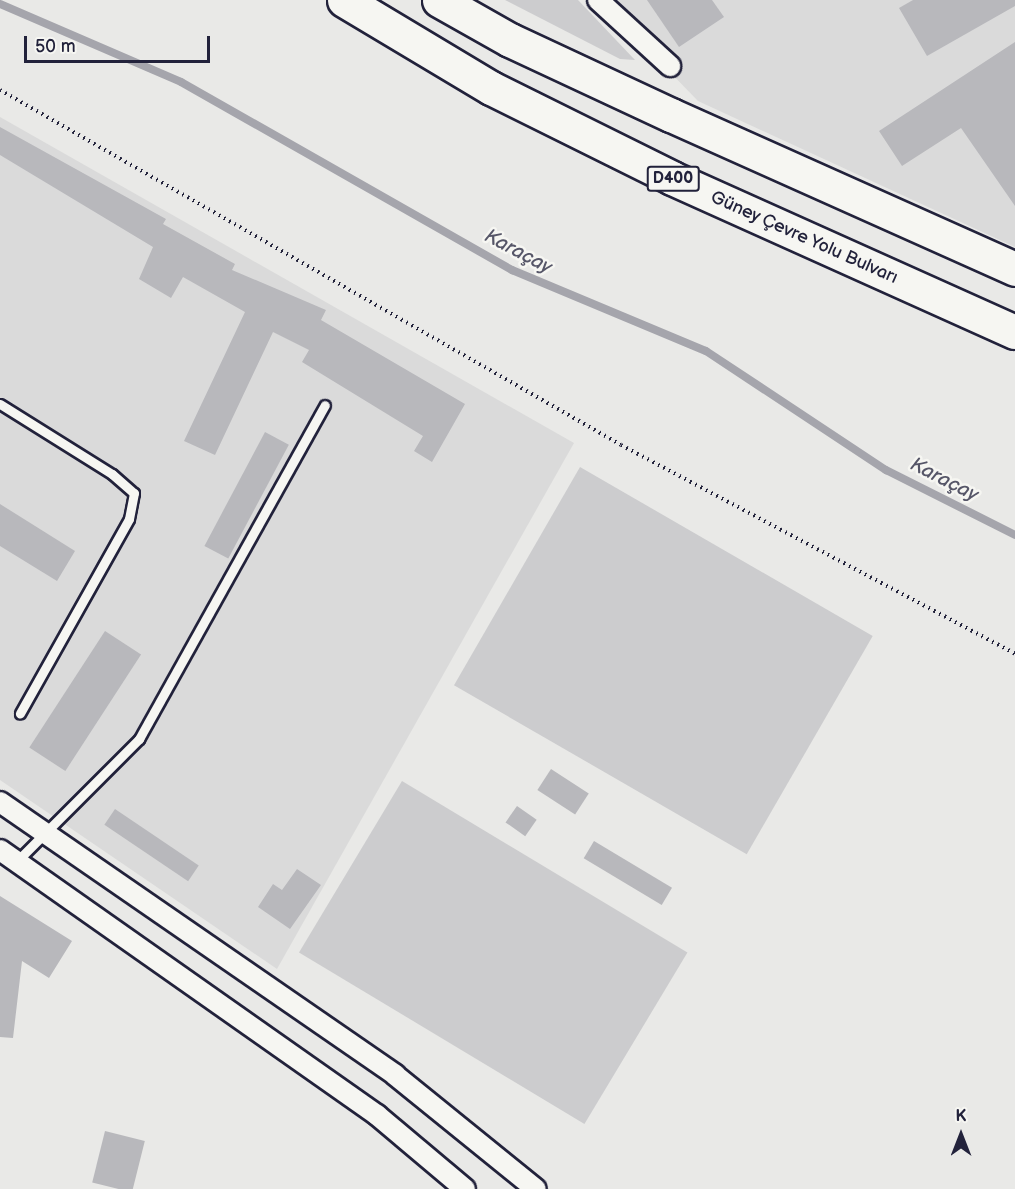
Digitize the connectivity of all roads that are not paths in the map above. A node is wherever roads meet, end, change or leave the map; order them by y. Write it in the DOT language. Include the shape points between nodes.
graph roads {
  1 [pos="344,0"];
  2 [pos="439,0"];
  3 [pos="598,0"];
  4 [pos="670,66"];
  5 [pos="1015,269"];
  6 [pos="1015,332"];
  7 [pos="0,404"];
  8 [pos="325,405"];
  9 [pos="20,713"];
  10 [pos="0,802"];
  11 [pos="47,834"];
  12 [pos="0,849"];
  13 [pos="17,861"];
  14 [pos="465,1189"];
  15 [pos="536,1189"];
  1 -- 6 [label="highway, Güney Çevre Yolu Bulvarı / D400" via="492,88 672,178"];
  2 -- 5 [label="highway" via="510,40 649,105"];
  3 -- 4 [label="street"];
  7 -- 9 [label="lane" via="134,493 129,519"];
  8 -- 11 [label="lane" via="139,739"];
  10 -- 11 [label="street"];
  11 -- 13 [label="lane"];
  11 -- 15 [label="street" via="395,1075"];
  12 -- 13 [label="street"];
  13 -- 14 [label="street" via="377,1115"];
}
